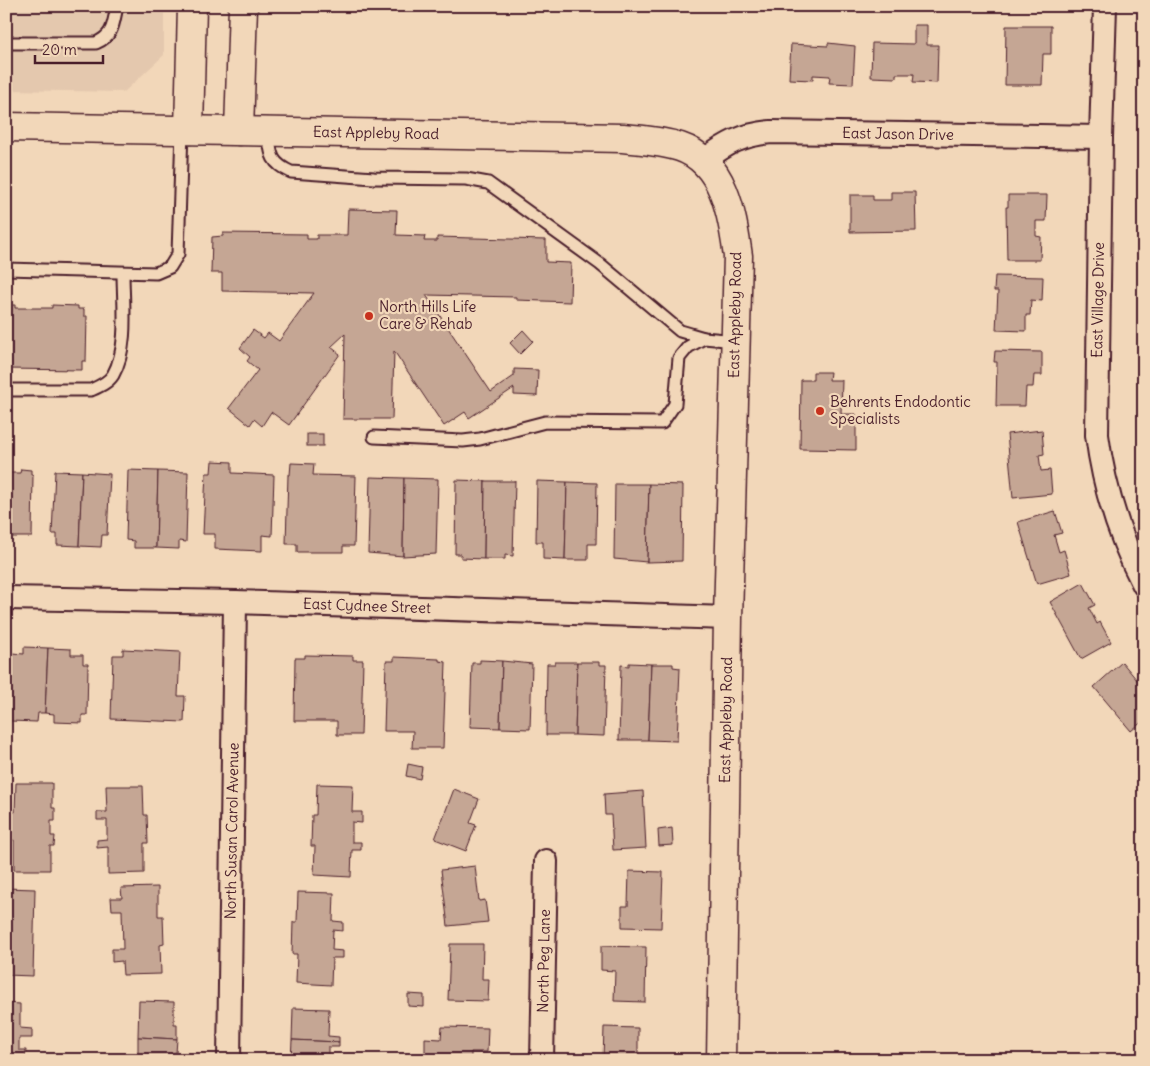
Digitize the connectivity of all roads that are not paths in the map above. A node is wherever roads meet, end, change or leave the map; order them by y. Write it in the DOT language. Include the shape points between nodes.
graph roads {
  1 [pos="117,6"];
  2 [pos="192,6"];
  3 [pos="242,6"];
  4 [pos="1105,6"];
  5 [pos="6,43"];
  6 [pos="6,127"];
  7 [pos="185,130"];
  8 [pos="238,131"];
  9 [pos="268,132"];
  10 [pos="1101,137"];
  11 [pos="704,160"];
  12 [pos="6,269"];
  13 [pos="123,273"];
  14 [pos="704,338"];
  15 [pos="736,341"];
  16 [pos="6,390"];
  17 [pos="374,437"];
  18 [pos="1144,585"];
  19 [pos="6,598"];
  20 [pos="235,602"];
  21 [pos="728,618"];
  22 [pos="546,861"];
  23 [pos="229,1060"];
  24 [pos="542,1060"];
  25 [pos="721,1060"];
  1 -- 5 [label="lane" via="112,32 96,43"];
  2 -- 7 [label="street"];
  3 -- 8 [label="street"];
  4 -- 10 [label="street, East Village Drive"];
  6 -- 7 [label="street, East Appleby Road"];
  7 -- 8 [label="street, East Appleby Road"];
  7 -- 13 [label="lane" via="178,254 170,267 156,273"];
  8 -- 9 [label="street, East Appleby Road"];
  9 -- 11 [label="street, East Appleby Road" via="623,138 682,148"];
  9 -- 14 [label="lane" via="272,158 290,172 374,178 466,179 488,183 600,264 672,325 689,335"];
  10 -- 11 [label="street, East Jason Drive" via="771,132 750,134 730,142"];
  10 -- 18 [label="street, East Village Drive" via="1097,435 1111,508"];
  11 -- 15 [label="street, East Appleby Road" via="718,179 733,220 738,256"];
  12 -- 13 [label="lane"];
  13 -- 16 [label="lane" via="122,351 112,376 91,390"];
  14 -- 15 [label="lane"];
  14 -- 17 [label="lane" via="688,347 679,358 675,404 662,423 545,422 480,439 463,440"];
  15 -- 21 [label="street, East Appleby Road"];
  19 -- 20 [label="street, East Cydnee Street"];
  20 -- 21 [label="street, East Cydnee Street"];
  20 -- 23 [label="street, North Susan Carol Avenue"];
  21 -- 25 [label="street, East Appleby Road"];
  22 -- 24 [label="street, North Peg Lane"];
}
